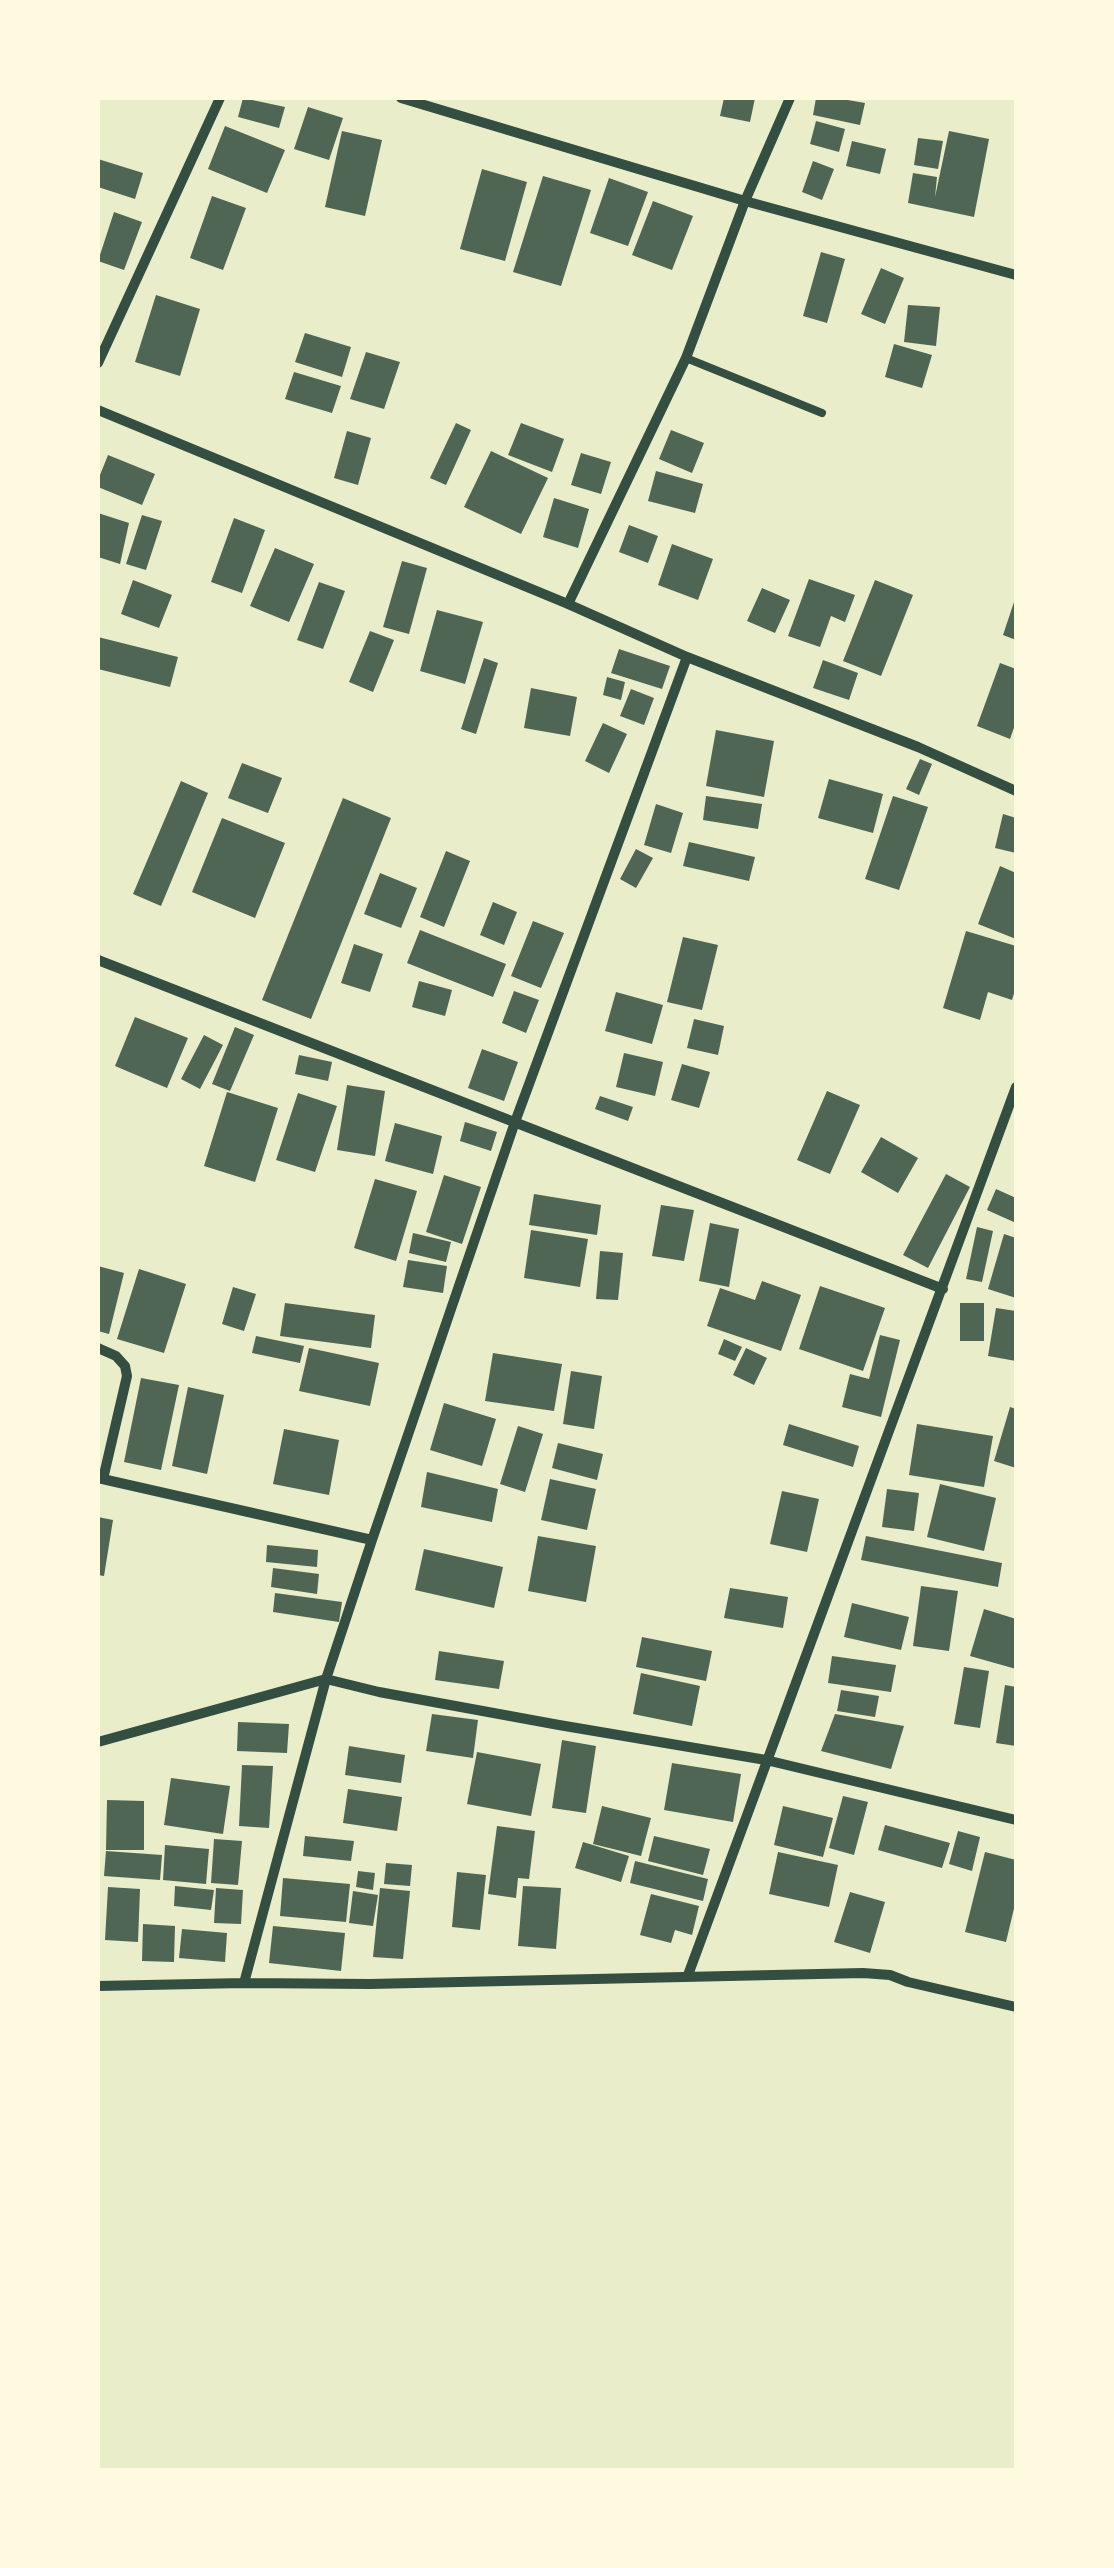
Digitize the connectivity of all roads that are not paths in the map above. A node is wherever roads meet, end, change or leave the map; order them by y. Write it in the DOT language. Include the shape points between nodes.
graph roads {
  1 [pos="220,98"];
  2 [pos="401,98"];
  3 [pos="790,98"];
  4 [pos="745,201"];
  5 [pos="1016,275"];
  6 [pos="102,342"];
  7 [pos="686,358"];
  8 [pos="98,364"];
  9 [pos="98,410"];
  10 [pos="822,413"];
  11 [pos="568,604"];
  12 [pos="687,657"];
  13 [pos="1016,790"];
  14 [pos="98,960"];
  15 [pos="1016,1087"];
  16 [pos="515,1122"];
  17 [pos="943,1289"];
  18 [pos="98,1348"];
  19 [pos="100,1479"];
  20 [pos="372,1540"];
  21 [pos="326,1678"];
  22 [pos="98,1742"];
  23 [pos="766,1760"];
  24 [pos="1016,1820"];
  25 [pos="688,1975"];
  26 [pos="244,1983"];
  27 [pos="98,1986"];
  28 [pos="1016,2008"];
  1 -- 6 [label="street"];
  2 -- 4 [label="street"];
  3 -- 4 [label="street"];
  4 -- 5 [label="street"];
  4 -- 7 [label="street"];
  6 -- 8 [label="street"];
  7 -- 10 [label="lane"];
  7 -- 11 [label="street"];
  9 -- 11 [label="street"];
  11 -- 12 [label="street"];
  12 -- 13 [label="street"];
  12 -- 16 [label="street"];
  14 -- 16 [label="street"];
  15 -- 17 [label="street"];
  16 -- 17 [label="street"];
  16 -- 20 [label="street"];
  17 -- 23 [label="street"];
  18 -- 19 [label="street" via="116,1356 127,1376"];
  19 -- 20 [label="street"];
  20 -- 21 [label="street"];
  21 -- 22 [label="street"];
  21 -- 23 [label="street"];
  21 -- 26 [label="street"];
  23 -- 24 [label="street"];
  23 -- 25 [label="street"];
  25 -- 26 [label="street"];
  25 -- 28 [label="street" via="890,1975"];
  26 -- 27 [label="street"];
}
